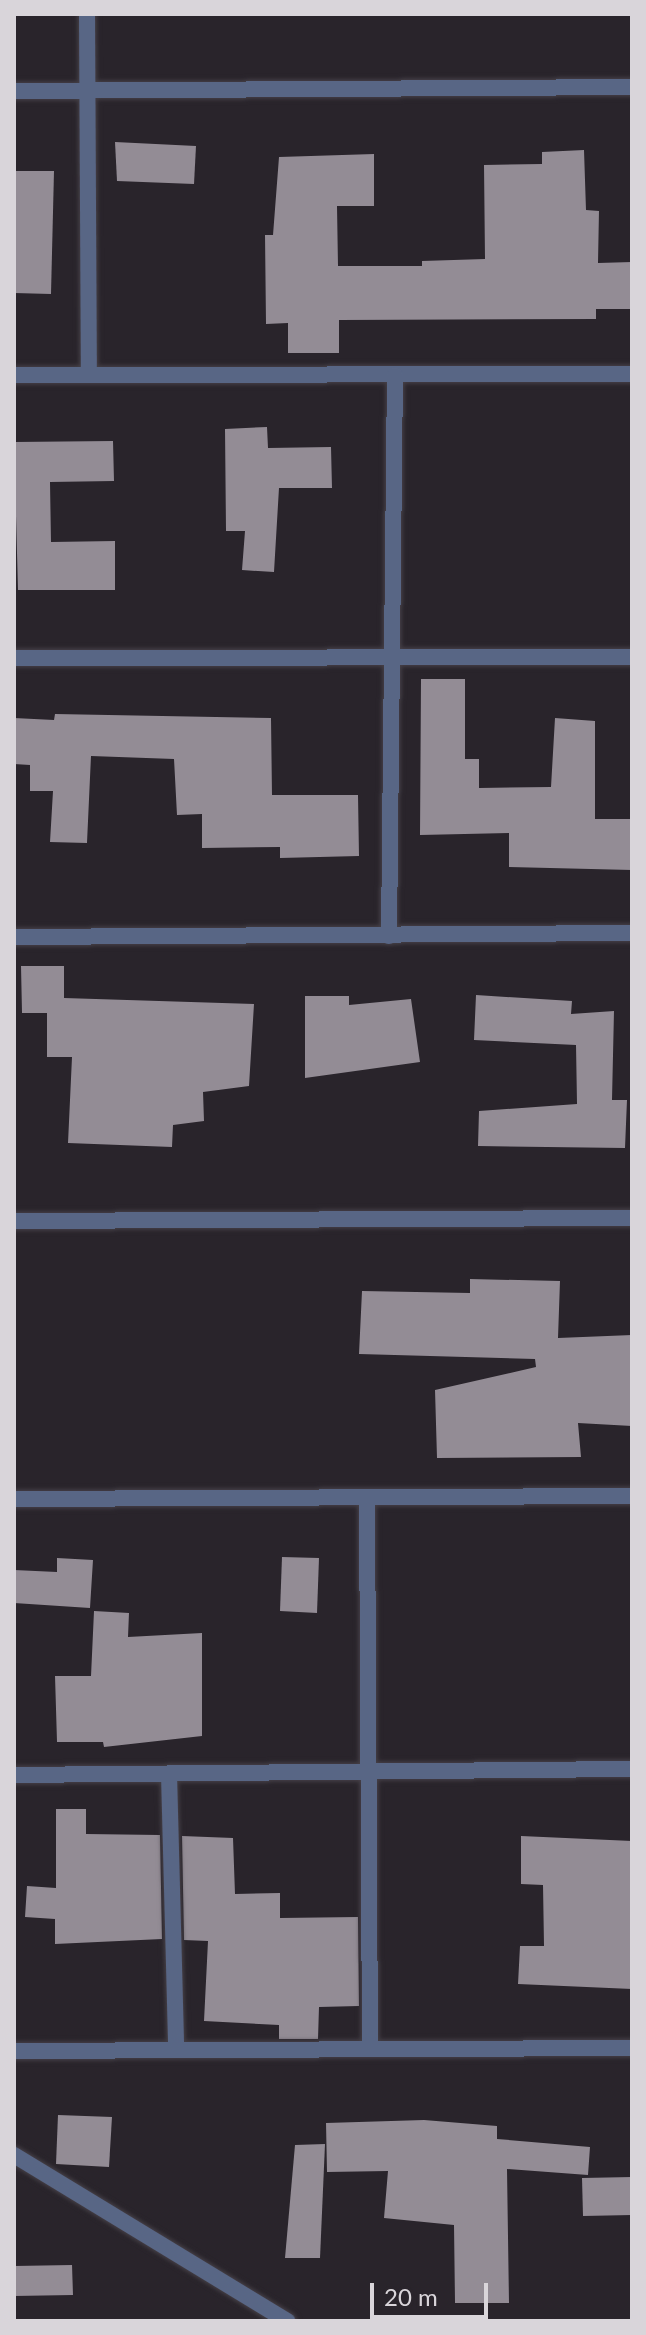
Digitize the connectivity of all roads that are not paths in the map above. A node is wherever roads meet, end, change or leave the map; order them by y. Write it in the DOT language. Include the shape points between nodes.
graph roads {
  1 [pos="87,14"];
  2 [pos="632,87"];
  3 [pos="88,90"];
  4 [pos="14,91"];
  5 [pos="632,374"];
  6 [pos="14,375"];
  7 [pos="89,375"];
  8 [pos="395,375"];
  9 [pos="392,656"];
  10 [pos="632,657"];
  11 [pos="14,658"];
  12 [pos="632,933"];
  13 [pos="389,936"];
  14 [pos="14,937"];
  15 [pos="632,1218"];
  16 [pos="14,1221"];
  17 [pos="632,1496"];
  18 [pos="367,1497"];
  19 [pos="14,1499"];
  20 [pos="632,1769"];
  21 [pos="368,1772"];
  22 [pos="169,1774"];
  23 [pos="14,1775"];
  24 [pos="370,2048"];
  25 [pos="632,2048"];
  26 [pos="176,2050"];
  27 [pos="14,2051"];
  28 [pos="14,2155"];
  29 [pos="287,2321"];
  1 -- 3 [label="street"];
  2 -- 3 [label="street"];
  3 -- 4 [label="street"];
  3 -- 7 [label="street"];
  5 -- 8 [label="street"];
  6 -- 7 [label="street"];
  7 -- 8 [label="street"];
  8 -- 9 [label="street"];
  9 -- 10 [label="street"];
  9 -- 11 [label="street"];
  9 -- 13 [label="street"];
  12 -- 13 [label="street"];
  13 -- 14 [label="street"];
  15 -- 16 [label="street"];
  17 -- 18 [label="street"];
  18 -- 19 [label="street"];
  18 -- 21 [label="street"];
  20 -- 21 [label="street"];
  21 -- 22 [label="street"];
  21 -- 24 [label="street"];
  22 -- 23 [label="street"];
  22 -- 26 [label="street"];
  24 -- 25 [label="street"];
  24 -- 26 [label="street"];
  26 -- 27 [label="street"];
  28 -- 29 [label="street"];
}
